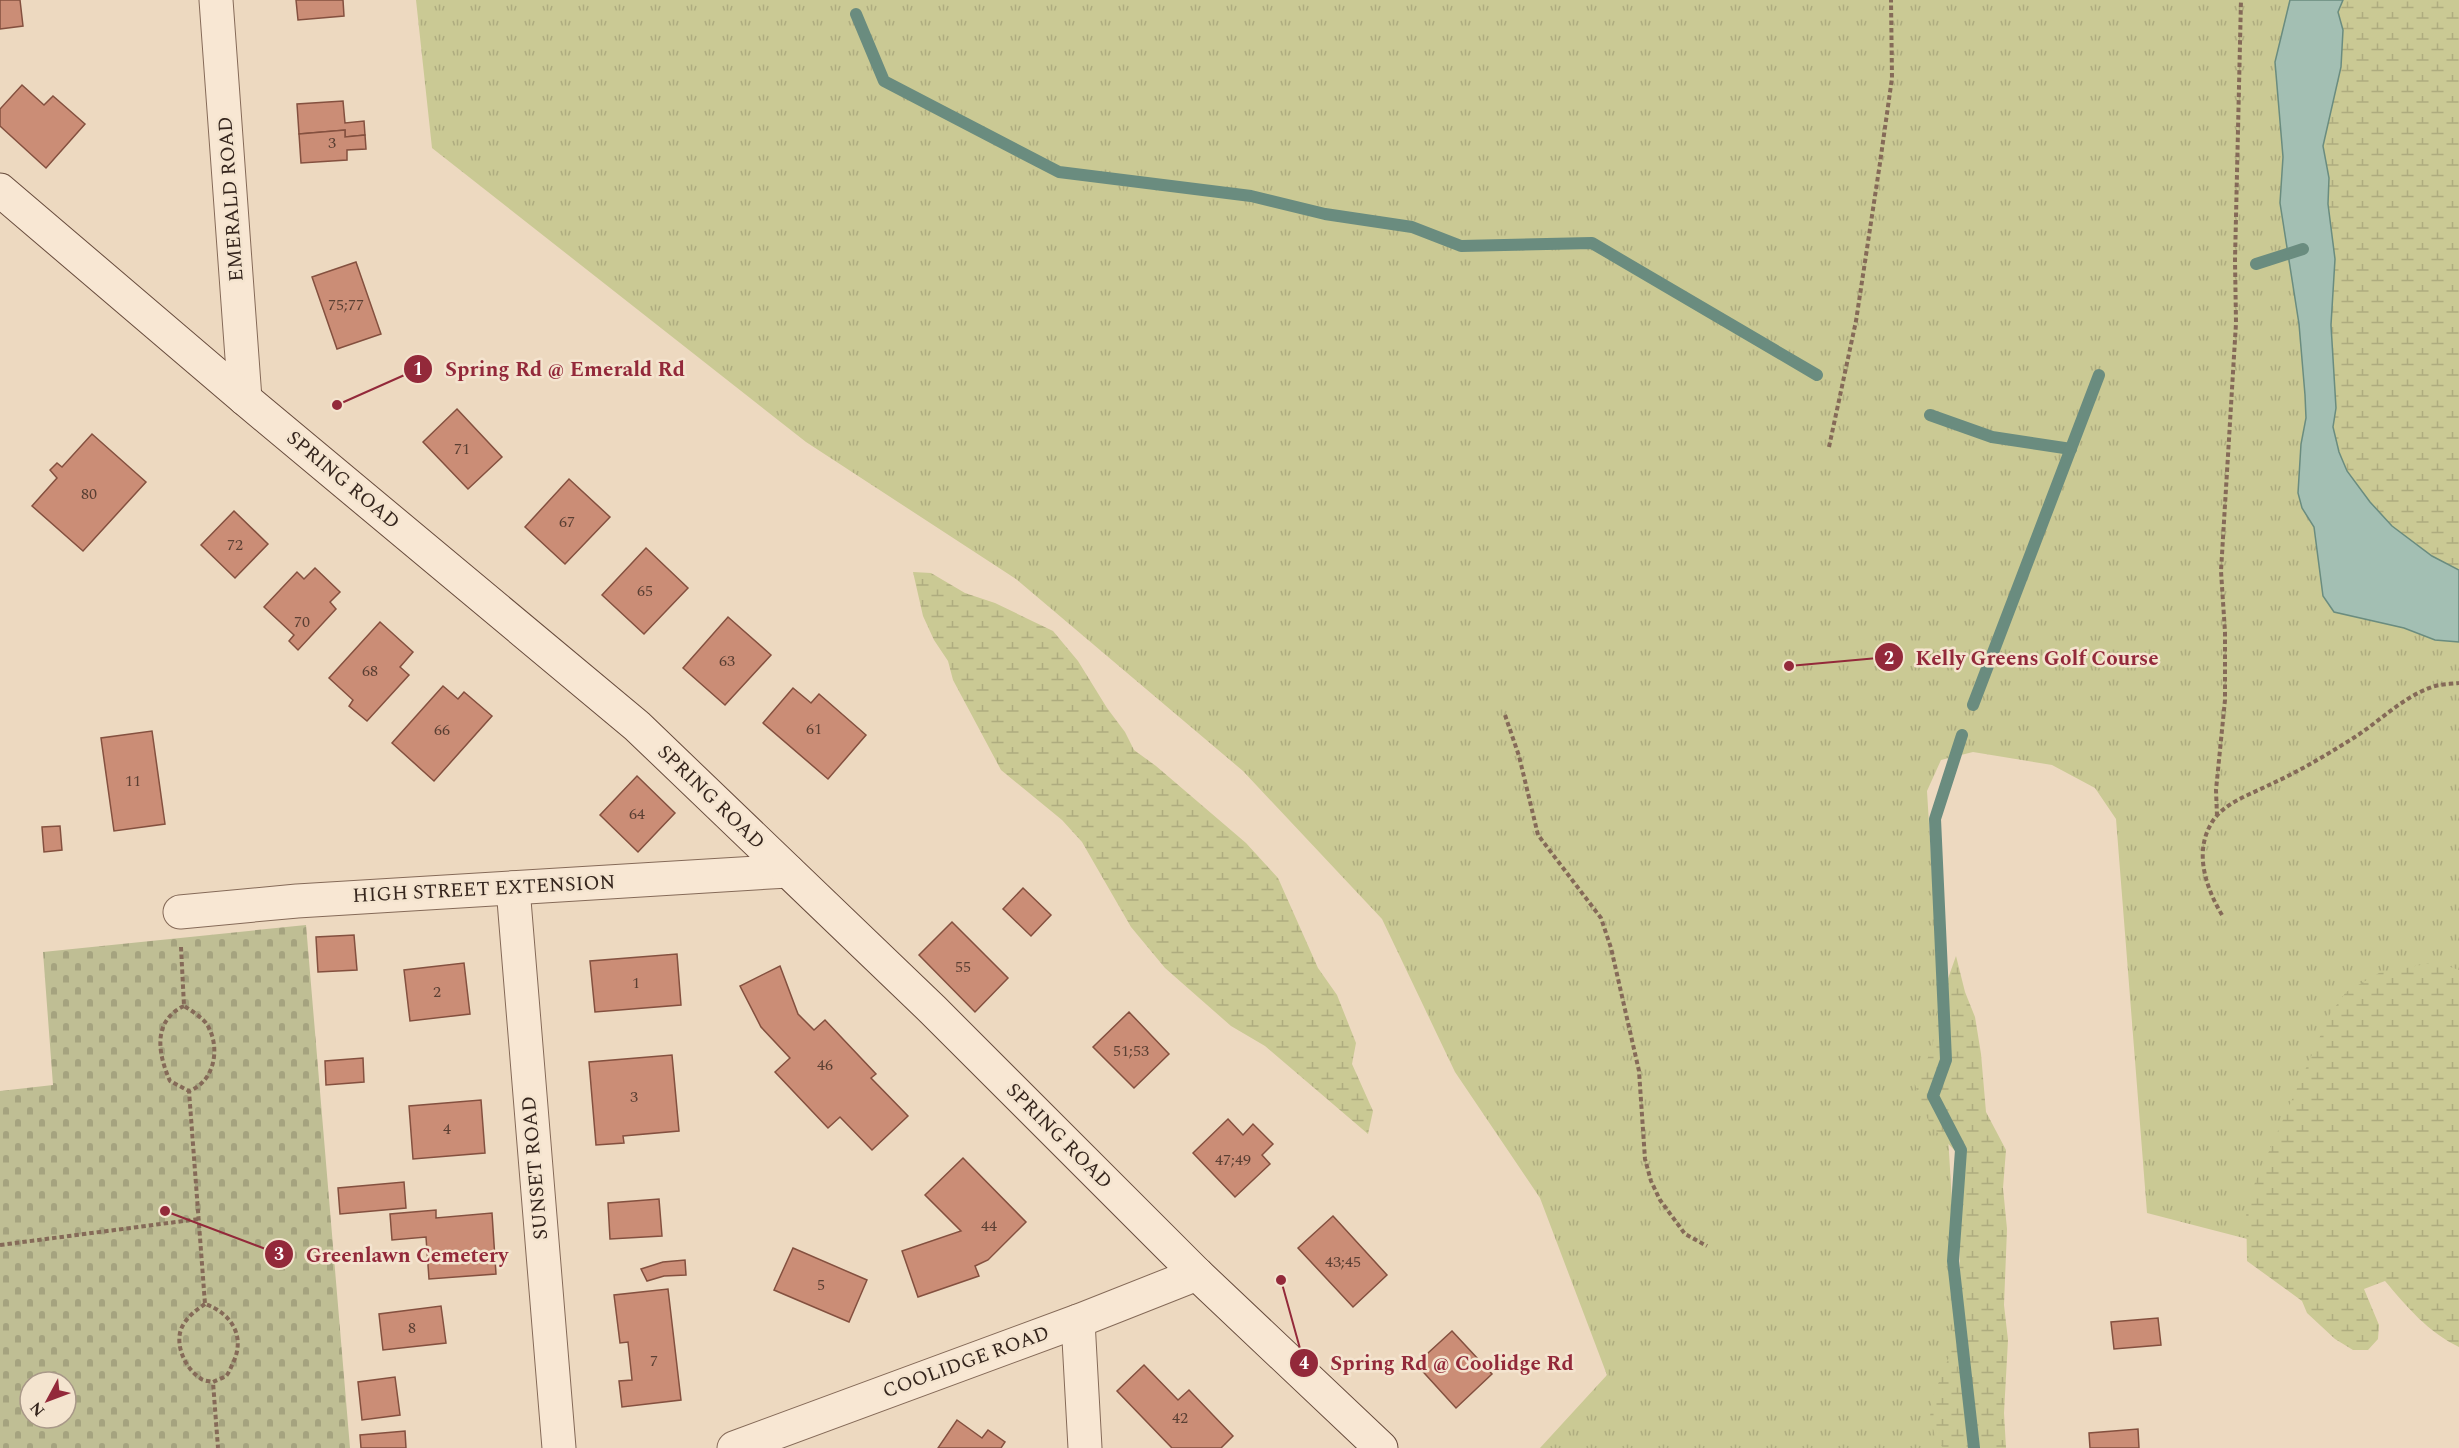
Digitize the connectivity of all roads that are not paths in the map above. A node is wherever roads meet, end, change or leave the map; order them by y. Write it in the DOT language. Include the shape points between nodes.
graph roads {
  1 [pos="216,0"];
  2 [pos="0,190"];
  3 [pos="245,399"];
  4 [pos="788,871"];
  5 [pos="513,888"];
  6 [pos="180,912"];
  7 [pos="1197,1274"];
  8 [pos="1078,1321"];
  9 [pos="559,1448"];
  10 [pos="734,1448"];
  11 [pos="1085,1448"];
  12 [pos="1381,1448"];
  1 -- 3 [label="street, EMERALD ROAD"];
  2 -- 3 [label="street, SPRING ROAD"];
  3 -- 4 [label="street, SPRING ROAD" via="637,726"];
  4 -- 5 [label="street, HIGH STREET EXTENSION"];
  4 -- 7 [label="street, SPRING ROAD"];
  5 -- 6 [label="street, HIGH STREET EXTENSION"];
  5 -- 9 [label="street, SUNSET ROAD"];
  7 -- 8 [label="street, COOLIDGE ROAD"];
  7 -- 12 [label="street, SPRING ROAD"];
  8 -- 10 [label="street, COOLIDGE ROAD"];
  8 -- 11 [label="street"];
}
